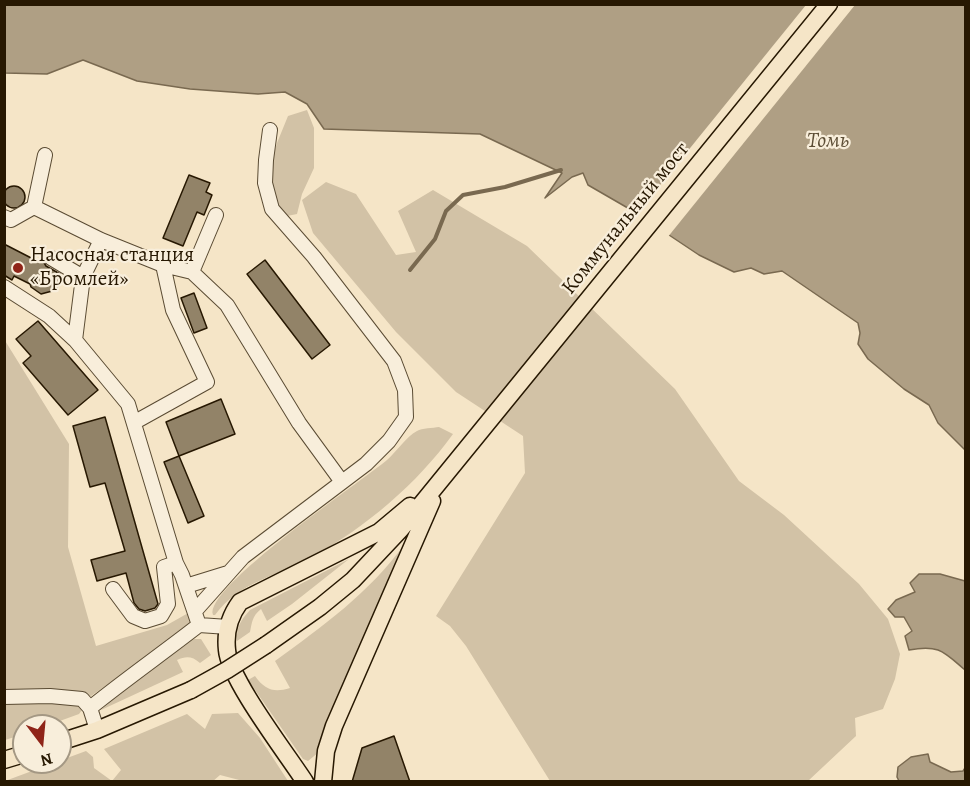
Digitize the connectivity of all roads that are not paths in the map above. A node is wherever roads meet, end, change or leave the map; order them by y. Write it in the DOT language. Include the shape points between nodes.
graph roads {
  1 [pos="829,4"];
  2 [pos="270,130"];
  3 [pos="45,155"];
  4 [pos="34,207"];
  5 [pos="216,215"];
  6 [pos="4,217"];
  7 [pos="100,240"];
  8 [pos="51,258"];
  9 [pos="163,265"];
  10 [pos="192,272"];
  11 [pos="83,277"];
  12 [pos="4,287"];
  13 [pos="75,340"];
  14 [pos="135,422"];
  15 [pos="441,481"];
  16 [pos="342,482"];
  17 [pos="176,562"];
  18 [pos="228,573"];
  19 [pos="186,586"];
  20 [pos="113,589"];
  21 [pos="195,611"];
  22 [pos="199,624"];
  23 [pos="228,627"];
  24 [pos="4,697"];
  25 [pos="90,708"];
  26 [pos="96,730"];
  27 [pos="72,738"];
  28 [pos="305,782"];
  29 [pos="323,782"];
  1 -- 15 [label="main road, Коммунальный мост"];
  2 -- 16 [label="street" via="265,183 272,209 394,361 405,390 406,417 389,441"];
  3 -- 4 [label="street"];
  4 -- 6 [label="street" via="10,220"];
  4 -- 7 [label="street"];
  5 -- 10 [label="street"];
  7 -- 9 [label="street"];
  7 -- 11 [label="street"];
  8 -- 11 [label="street"];
  9 -- 10 [label="street"];
  9 -- 14 [label="street" via="173,310 207,382"];
  10 -- 16 [label="street" via="227,305 300,423"];
  11 -- 13 [label="street"];
  12 -- 13 [label="street" via="49,316"];
  13 -- 14 [label="street" via="129,404"];
  14 -- 17 [label="street"];
  15 -- 23 [label="main road" via="379,532 240,603 230,616"];
  15 -- 26 [label="main road, bridge" via="401,529 320,608 191,690"];
  15 -- 29 [label="main road" via="334,726 326,751"];
  16 -- 18 [label="street" via="243,557"];
  17 -- 19 [label="street"];
  17 -- 20 [label="street" via="164,567 168,604 161,616 145,621 133,616"];
  18 -- 19 [label="street"];
  18 -- 21 [label="street"];
  19 -- 21 [label="street"];
  21 -- 22 [label="street"];
  22 -- 23 [label="street"];
  22 -- 25 [label="street"];
  23 -- 28 [label="main road" via="226,650 230,665"];
  24 -- 25 [label="street" via="82,699"];
  25 -- 26 [label="street"];
  26 -- 27 [label="main road"];
}
